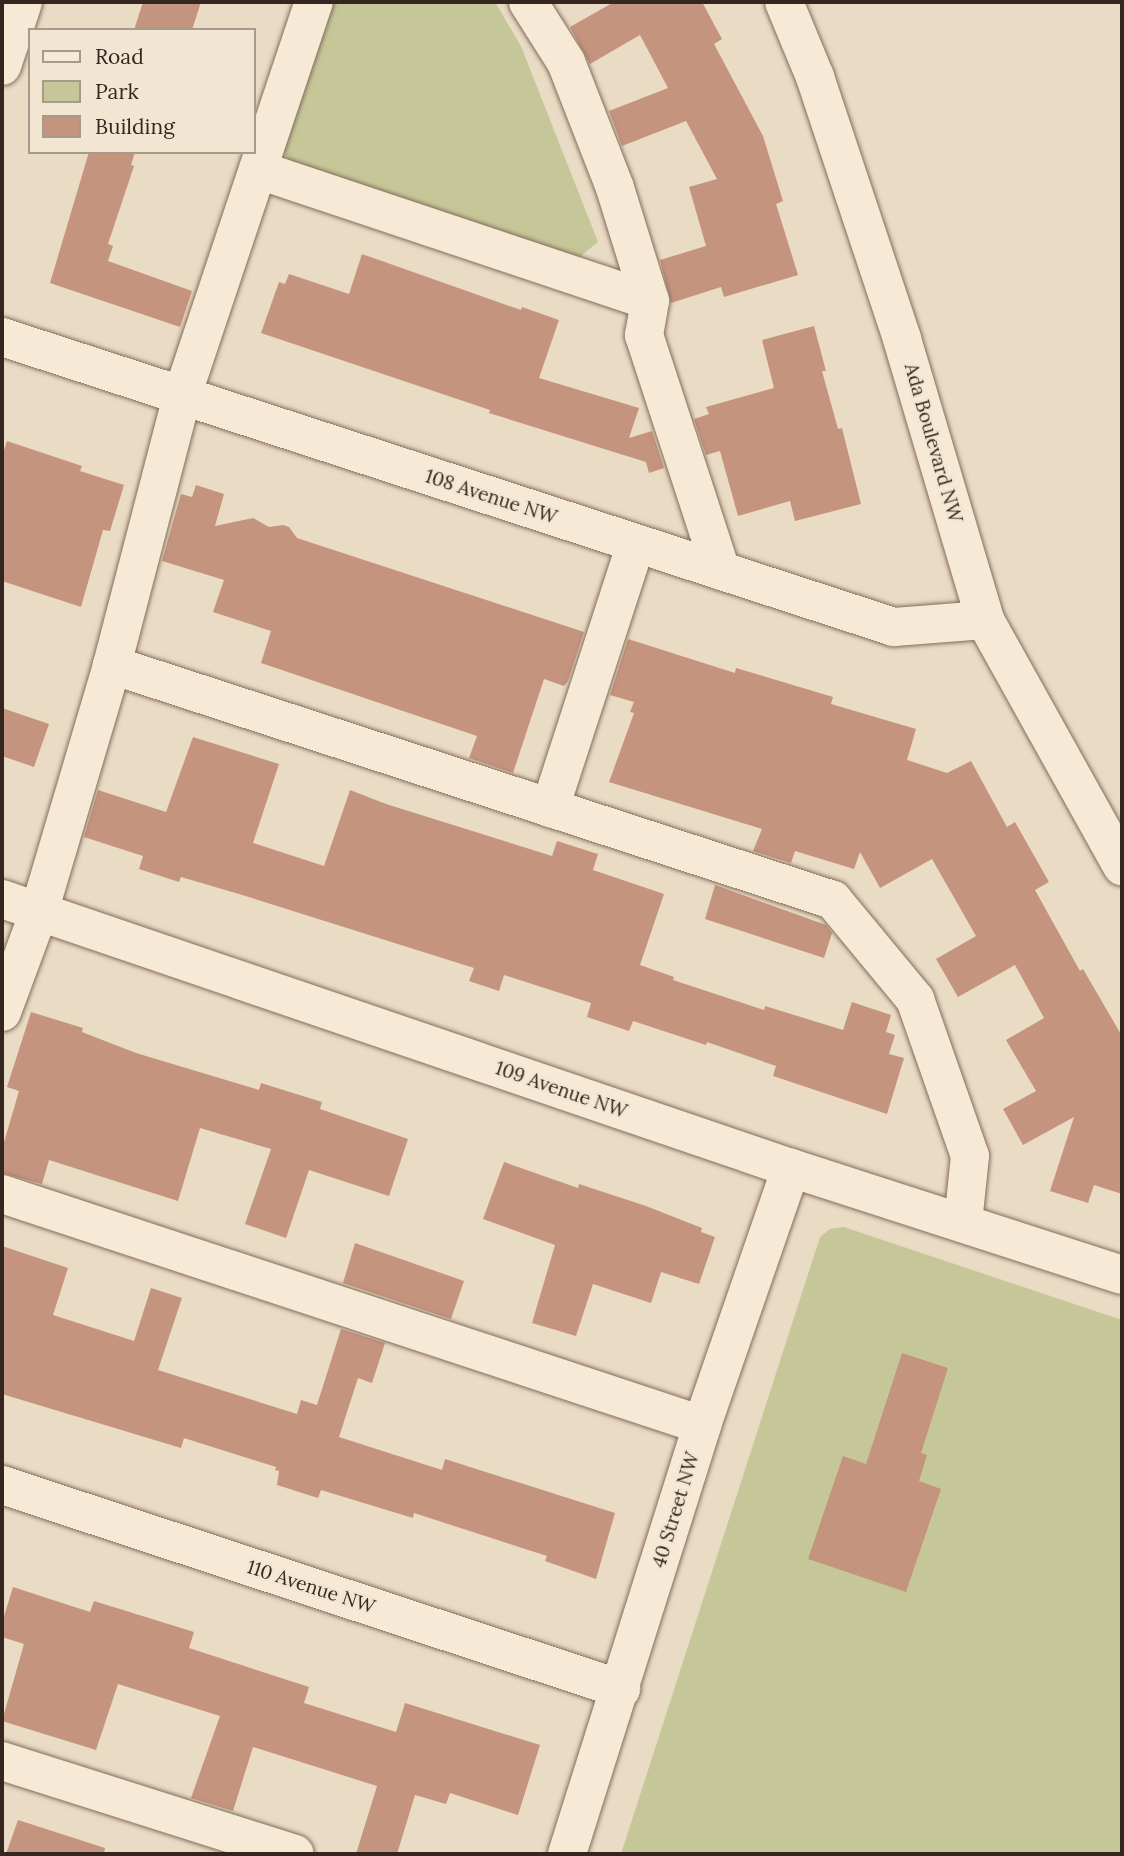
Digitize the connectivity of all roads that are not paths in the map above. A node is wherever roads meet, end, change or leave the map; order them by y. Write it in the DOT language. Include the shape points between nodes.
graph roads {
  1 [pos="23,2"];
  2 [pos="314,2"];
  3 [pos="528,2"];
  4 [pos="784,2"];
  5 [pos="2,66"];
  6 [pos="259,170"];
  7 [pos="650,300"];
  8 [pos="2,337"];
  9 [pos="182,396"];
  10 [pos="636,544"];
  11 [pos="720,571"];
  12 [pos="985,620"];
  13 [pos="113,665"];
  14 [pos="550,808"];
  15 [pos="1122,866"];
  16 [pos="2,899"];
  17 [pos="39,912"];
  18 [pos="2,1012"];
  19 [pos="791,1168"];
  20 [pos="2,1194"];
  21 [pos="963,1223"];
  22 [pos="1122,1275"];
  23 [pos="702,1425"];
  24 [pos="2,1485"];
  25 [pos="621,1689"];
  26 [pos="2,1762"];
  27 [pos="295,1854"];
  28 [pos="567,1854"];
  1 -- 5 [label="street"];
  2 -- 6 [label="street"];
  3 -- 7 [label="street" via="566,62 615,188"];
  4 -- 12 [label="street, Ada Boulevard NW" via="815,77 902,339"];
  6 -- 7 [label="street"];
  6 -- 9 [label="street"];
  7 -- 11 [label="street" via="644,335"];
  8 -- 9 [label="street, 108 Avenue NW"];
  9 -- 10 [label="street, 108 Avenue NW"];
  9 -- 13 [label="street"];
  10 -- 11 [label="street, 108 Avenue NW"];
  10 -- 14 [label="street"];
  11 -- 12 [label="street, 108 Avenue NW" via="894,627"];
  12 -- 15 [label="street, Ada Boulevard NW"];
  13 -- 14 [label="street"];
  13 -- 17 [label="street"];
  14 -- 21 [label="street" via="833,900 915,999 970,1156"];
  16 -- 17 [label="street, 109 Avenue NW"];
  17 -- 18 [label="street"];
  17 -- 19 [label="street, 109 Avenue NW"];
  19 -- 21 [label="street, 109 Avenue NW"];
  19 -- 23 [label="street, 40 Street NW"];
  20 -- 23 [label="street"];
  21 -- 22 [label="street, 109 Avenue NW"];
  23 -- 25 [label="street, 40 Street NW"];
  24 -- 25 [label="street, 110 Avenue NW"];
  25 -- 28 [label="street, 40 Street NW"];
  26 -- 27 [label="street"];
}
